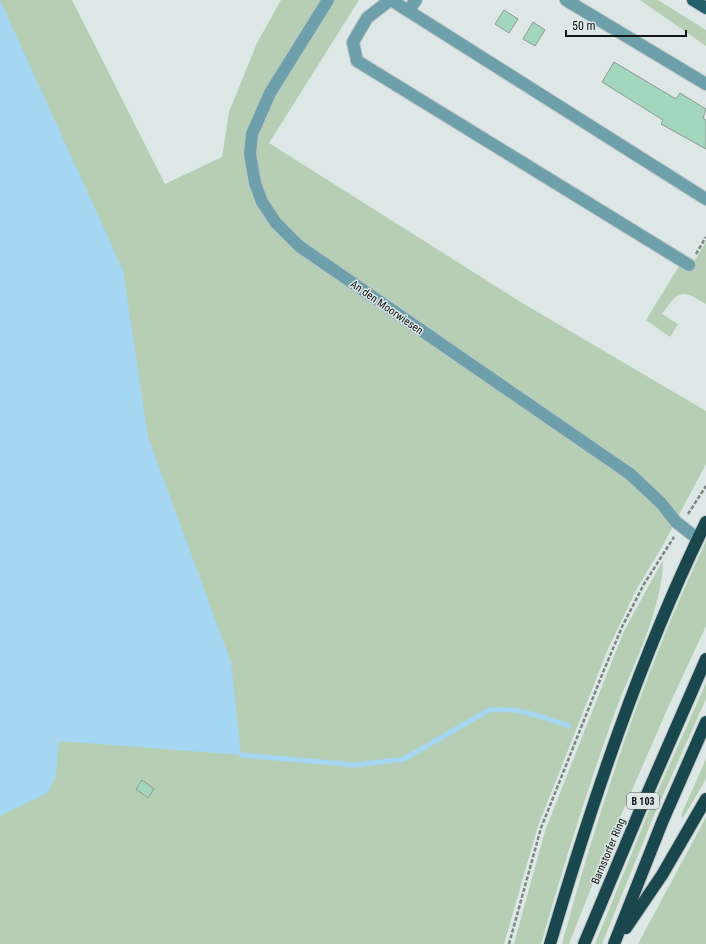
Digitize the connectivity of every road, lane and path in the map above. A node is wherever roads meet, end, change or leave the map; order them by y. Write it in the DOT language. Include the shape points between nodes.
graph roads {
  1 [pos="328,0"];
  2 [pos="390,0"];
  3 [pos="416,0"];
  4 [pos="566,0"];
  5 [pos="693,0"];
  6 [pos="706,8"];
  7 [pos="408,11"];
  8 [pos="706,84"];
  9 [pos="706,198"];
  10 [pos="689,265"];
  11 [pos="706,486"];
  12 [pos="706,522"];
  13 [pos="681,527"];
  14 [pos="698,539"];
  15 [pos="706,660"];
  16 [pos="706,722"];
  17 [pos="706,799"];
  18 [pos="509,944"];
  19 [pos="550,944"];
  20 [pos="584,944"];
  21 [pos="615,944"];
  1 -- 13 [label="street, An den Moorwiesen" via="270,93 252,134 250,154 255,183 262,202 276,223 299,246 630,474 661,503"];
  2 -- 7 [label="street"];
  2 -- 10 [label="street" via="367,18 353,42 357,61"];
  3 -- 7 [label="street"];
  4 -- 8 [label="street"];
  5 -- 6 [label="main road"];
  7 -- 9 [label="street"];
  11 -- 13 [label="path"];
  12 -- 14 [label="highway"];
  13 -- 14 [label="street, An den Moorwiesen"];
  13 -- 18 [label="path" via="644,584 604,670 541,828"];
  14 -- 19 [label="highway" via="606,767"];
  15 -- 20 [label="highway, Barnstorfer Ring / B 103" via="640,808"];
  16 -- 21 [label="highway, B 103" via="663,820"];
  17 -- 21 [label="highway" via="662,875"];
}
